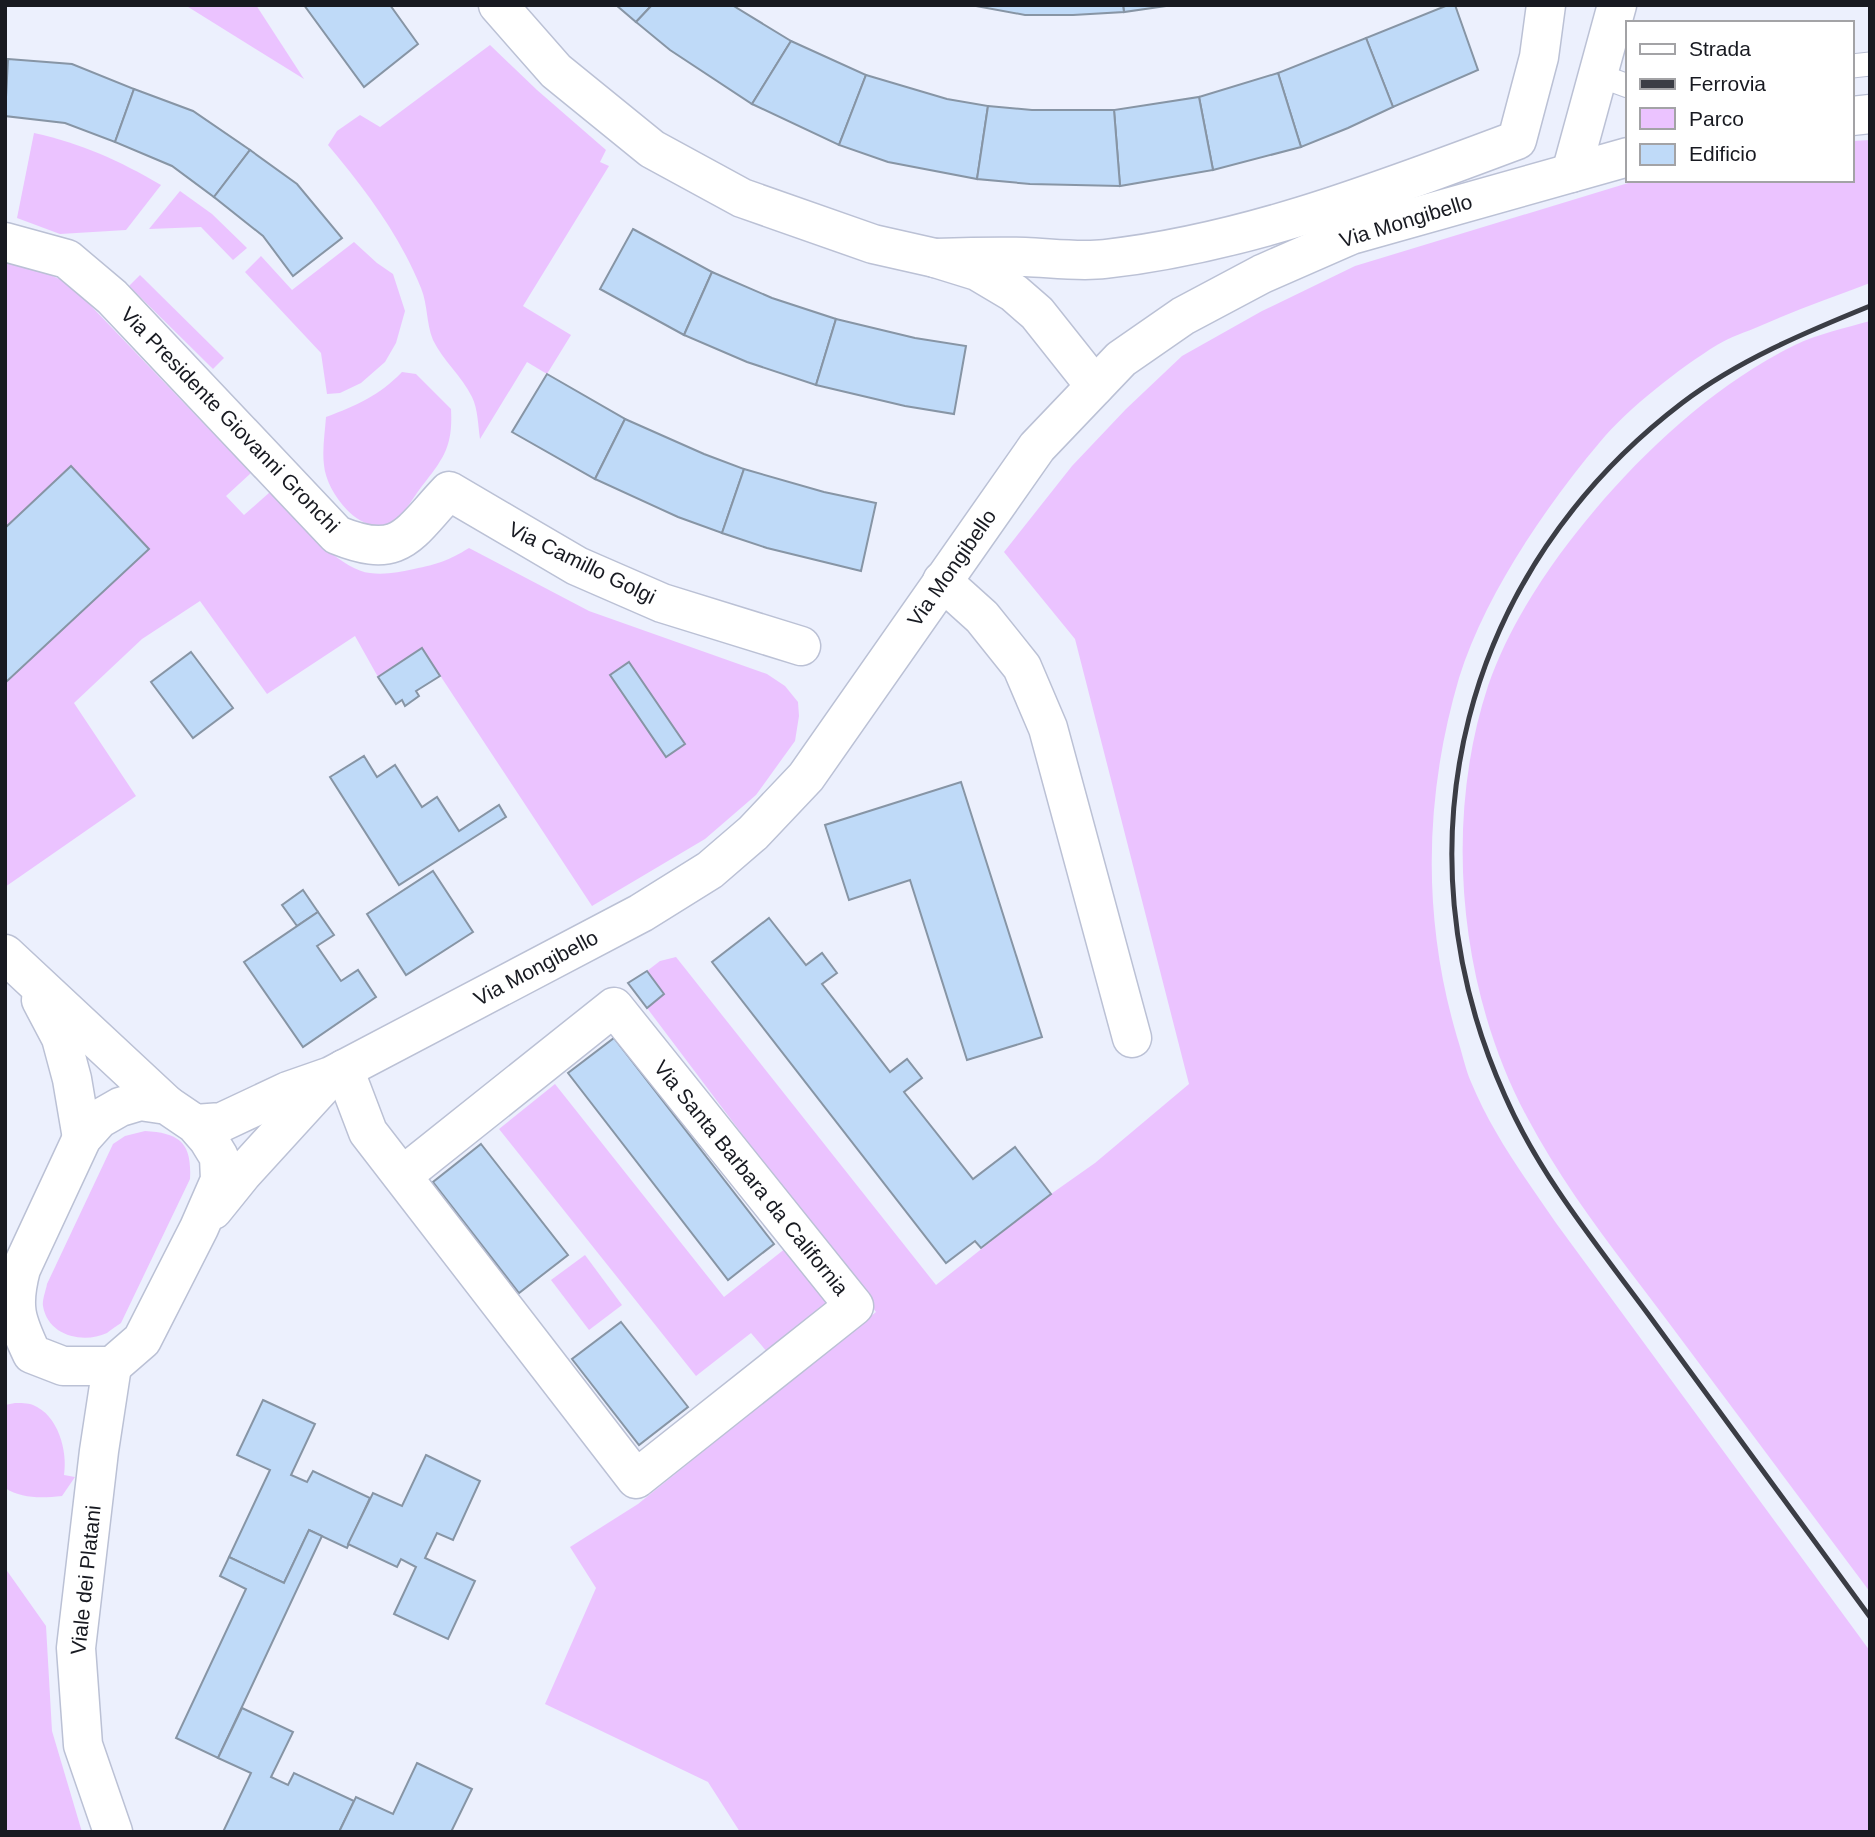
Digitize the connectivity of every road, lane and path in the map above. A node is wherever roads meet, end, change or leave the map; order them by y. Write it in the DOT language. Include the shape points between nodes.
graph roads {
  1 [pos="498,5"];
  2 [pos="1546,5"];
  3 [pos="1616,5"];
  4 [pos="1613,80"];
  5 [pos="1626,158"];
  6 [pos="1570,173"];
  7 [pos="5,242"];
  8 [pos="935,258"];
  9 [pos="1095,386"];
  10 [pos="449,491"];
  11 [pos="942,581"];
  12 [pos="801,646"];
  13 [pos="18,966"];
  14 [pos="1132,1038"];
  15 [pos="338,1073"];
  16 [pos="181,1114"];
  17 [pos="82,1138"];
  18 [pos="402,1175"];
  19 [pos="53,1197"];
  20 [pos="199,1228"];
  21 [pos="5,1241"];
  22 [pos="19,1358"];
  23 [pos="112,1366"];
  24 [pos="113,1832"];
  1 -- 8 [label="street" via="556,71 652,149 742,198 873,244"];
  2 -- 8 [label="street" via="1539,57 1517,140 1361,198 1174,250 1101,260"];
  3 -- 4 [label="street"];
  4 -- 6 [label="street"];
  5 -- 6 [label="street, Via Mongibello"];
  6 -- 9 [label="street, Via Mongibello" via="1351,235 1262,274 1183,316 1121,359"];
  7 -- 10 [label="street, Via Presidente Giovanni Gronchi" via="67,259 112,297 337,535 360,544 384,546 402,541"];
  8 -- 9 [label="street" via="977,271 1014,293 1037,313"];
  9 -- 11 [label="street, Via Mongibello" via="1037,447"];
  10 -- 12 [label="street, Via Camillo Golgi" via="577,566 650,598"];
  11 -- 14 [label="street" via="982,617 1022,667 1048,728"];
  11 -- 15 [label="street, Via Mongibello" via="806,777 710,870 641,913"];
  13 -- 16 [label="street"];
  13 -- 17 [label="street" via="61,1038"];
  15 -- 16 [label="street" via="222,1122"];
  15 -- 18 [label="street, Via Santa Barbara da California" via="368,1132"];
  15 -- 20 [label="street" via="250,1165"];
  16 -- 17 [label="street" via="140,1101 99,1119"];
  16 -- 20 [label="street" via="208,1139 219,1157 220,1180"];
  17 -- 19 [label="street"];
  18 -- 18 [label="street, Via Santa Barbara da California" via="636,1479 854,1306 614,1007"];
  19 -- 21 [label="street"];
  19 -- 22 [label="street" via="15,1290"];
  20 -- 23 [label="street" via="142,1340"];
  22 -- 23 [label="street" via="63,1366"];
  23 -- 24 [label="street, Viale dei Platani" via="76,1648 83,1745"];
}
